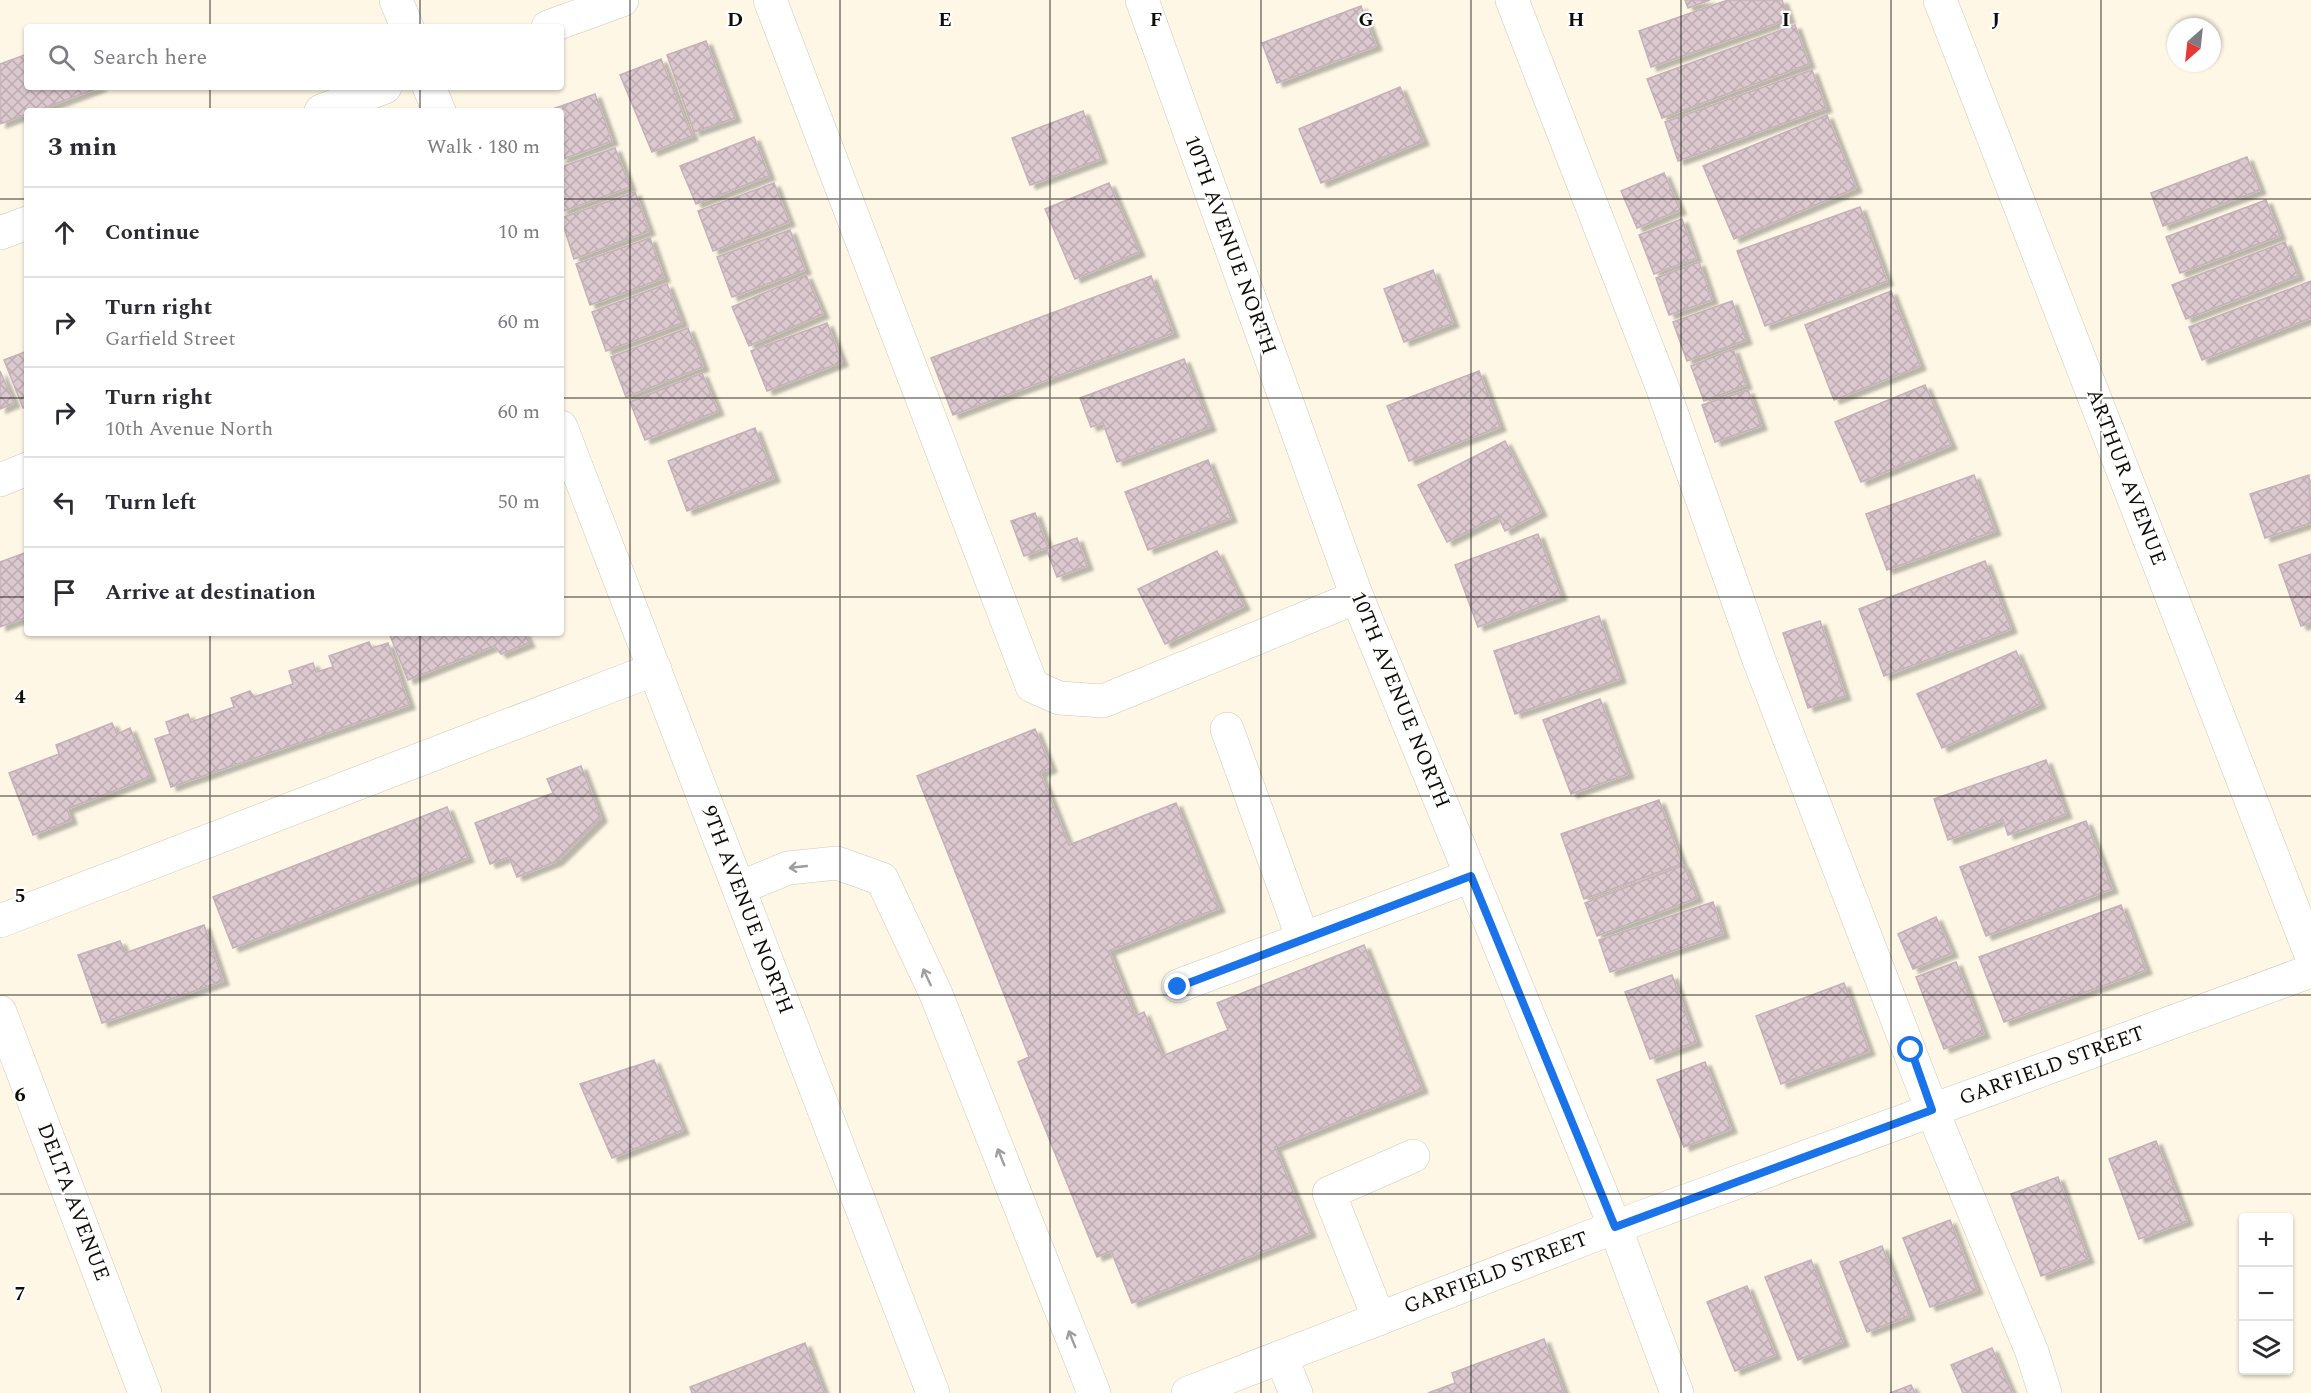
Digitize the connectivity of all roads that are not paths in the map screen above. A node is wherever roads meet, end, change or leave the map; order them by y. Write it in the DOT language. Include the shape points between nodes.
graph roads {
  1 [pos="396,0"];
  2 [pos="622,0"];
  3 [pos="770,0"];
  4 [pos="1142,0"];
  5 [pos="1512,0"];
  6 [pos="1941,0"];
  7 [pos="406,24"];
  8 [pos="556,24"];
  9 [pos="377,90"];
  10 [pos="430,90"];
  11 [pos="329,108"];
  12 [pos="438,108"];
  13 [pos="24,224"];
  14 [pos="0,233"];
  15 [pos="564,435"];
  16 [pos="24,471"];
  17 [pos="0,480"];
  18 [pos="1357,597"];
  19 [pos="655,669"];
  20 [pos="1227,729"];
  21 [pos="1471,876"];
  22 [pos="739,888"];
  23 [pos="0,921"];
  24 [pos="1303,939"];
  25 [pos="2311,955"];
  26 [pos="2311,970"];
  27 [pos="1178,987"];
  28 [pos="0,1012"];
  29 [pos="1932,1110"];
  30 [pos="1413,1156"];
  31 [pos="1615,1227"];
  32 [pos="1379,1319"];
  33 [pos="1281,1357"];
  34 [pos="145,1393"];
  35 [pos="933,1393"];
  36 [pos="1094,1393"];
  37 [pos="1188,1393"];
  38 [pos="1296,1393"];
  39 [pos="1677,1393"];
  40 [pos="2045,1393"];
  1 -- 7 [label="street"];
  2 -- 8 [label="street"];
  3 -- 18 [label="street" via="1032,686 1059,698 1104,701"];
  4 -- 18 [label="street, 10TH AVENUE NORTH"];
  5 -- 29 [label="street" via="1659,378 1759,660"];
  6 -- 25 [label="street, ARTHUR AVENUE"];
  9 -- 11 [label="street"];
  10 -- 12 [label="street"];
  13 -- 14 [label="street"];
  15 -- 19 [label="street, 9TH AVENUE NORTH"];
  16 -- 17 [label="street"];
  18 -- 21 [label="street, 10TH AVENUE NORTH"];
  19 -- 22 [label="street, 9TH AVENUE NORTH"];
  19 -- 23 [label="street"];
  20 -- 24 [label="street"];
  21 -- 24 [label="street"];
  21 -- 31 [label="street, 10TH AVENUE NORTH"];
  22 -- 35 [label="street, 9TH AVENUE NORTH"];
  36 -- 22 [label="street, one-way" via="936,994 882,879 837,863 788,868"];
  24 -- 27 [label="street"];
  26 -- 29 [label="street, GARFIELD STREET"];
  28 -- 34 [label="street, DELTA AVENUE"];
  29 -- 31 [label="street, GARFIELD STREET"];
  29 -- 40 [label="street" via="2032,1352"];
  30 -- 32 [label="street" via="1329,1193"];
  31 -- 32 [label="street, GARFIELD STREET"];
  31 -- 39 [label="street, 10TH AVENUE NORTH"];
  32 -- 33 [label="street, GARFIELD STREET"];
  33 -- 37 [label="street, GARFIELD STREET"];
  33 -- 38 [label="street"];
}
